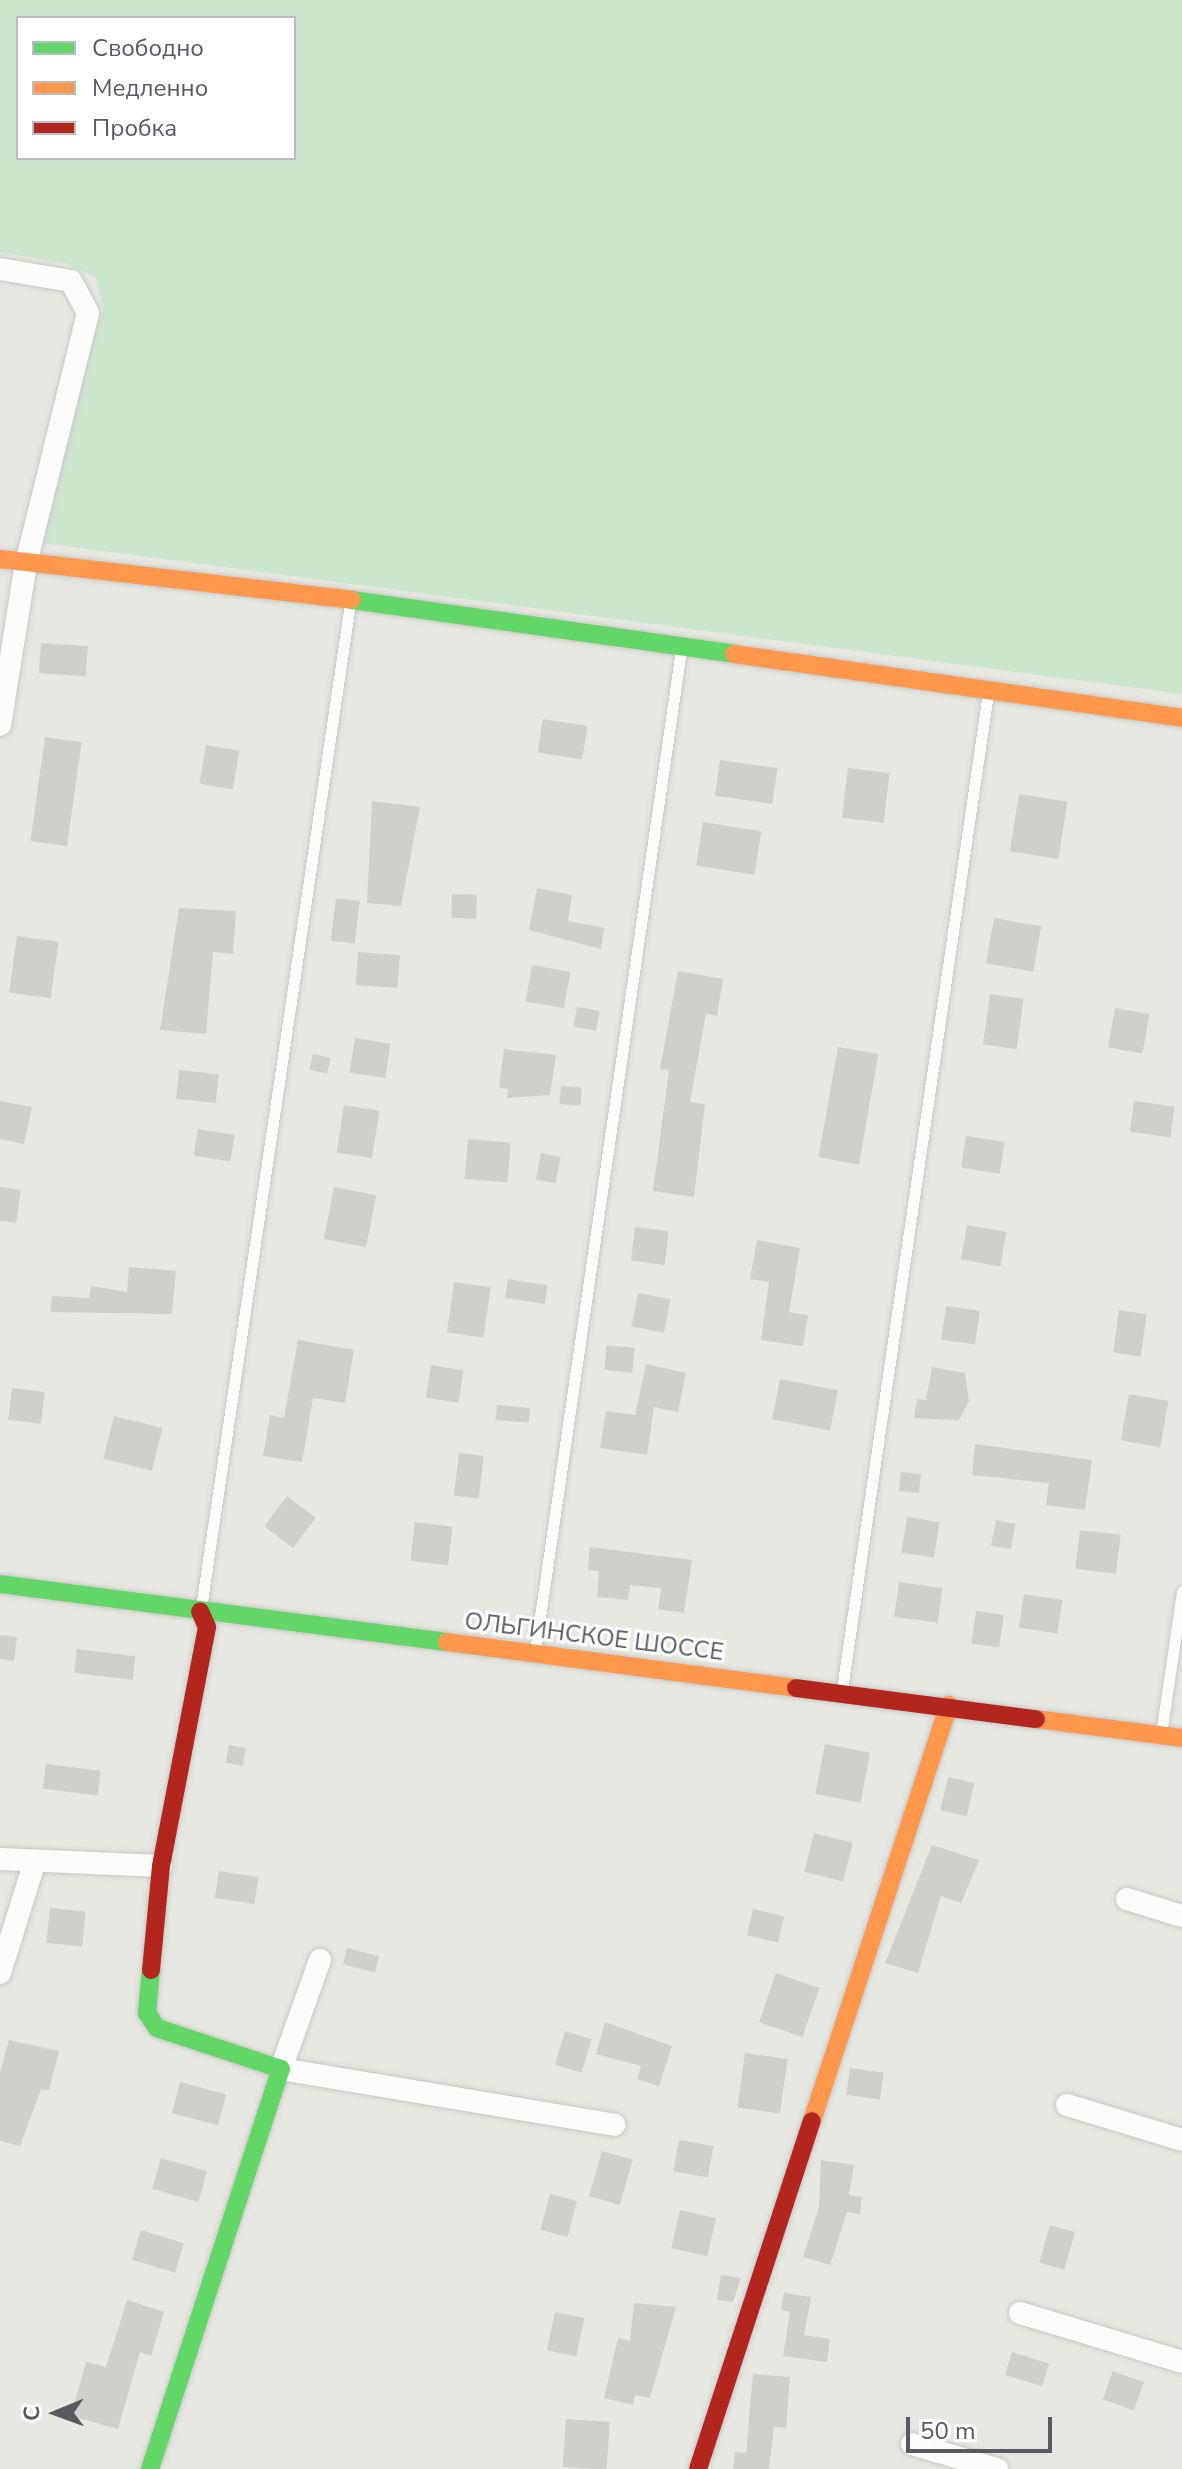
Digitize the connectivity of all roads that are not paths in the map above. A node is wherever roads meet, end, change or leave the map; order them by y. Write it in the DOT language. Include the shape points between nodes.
graph roads {
  1 [pos="0,269"];
  2 [pos="0,559"];
  3 [pos="26,563"];
  4 [pos="350,600"];
  5 [pos="682,646"];
  6 [pos="988,693"];
  7 [pos="1182,718"];
  8 [pos="0,725"];
  9 [pos="0,1584"];
  10 [pos="1182,1592"];
  11 [pos="200,1611"];
  12 [pos="535,1654"];
  13 [pos="842,1692"];
  14 [pos="949,1705"];
  15 [pos="1161,1735"];
  16 [pos="1182,1738"];
  17 [pos="0,1859"];
  18 [pos="34,1864"];
  19 [pos="161,1866"];
  20 [pos="1127,1899"];
  21 [pos="1182,1916"];
  22 [pos="320,1960"];
  23 [pos="0,1973"];
  24 [pos="281,2069"];
  25 [pos="1067,2105"];
  26 [pos="614,2125"];
  27 [pos="1182,2140"];
  28 [pos="1020,2313"];
  29 [pos="1182,2362"];
  30 [pos="912,2444"];
  31 [pos="150,2469"];
  32 [pos="698,2469"];
  33 [pos="997,2469"];
  1 -- 3 [label="street" via="71,281 88,313"];
  2 -- 3 [label="street"];
  3 -- 4 [label="street"];
  3 -- 8 [label="street"];
  4 -- 5 [label="street"];
  4 -- 11 [label="lane"];
  5 -- 6 [label="street"];
  5 -- 12 [label="lane"];
  6 -- 7 [label="street"];
  6 -- 13 [label="lane"];
  9 -- 11 [label="street, ОЛЬГИНСКОЕ ШОССЕ"];
  10 -- 15 [label="lane"];
  11 -- 12 [label="street, ОЛЬГИНСКОЕ ШОССЕ"];
  11 -- 19 [label="street" via="207,1627"];
  12 -- 13 [label="street, ОЛЬГИНСКОЕ ШОССЕ"];
  13 -- 14 [label="street, ОЛЬГИНСКОЕ ШОССЕ"];
  14 -- 15 [label="street, ОЛЬГИНСКОЕ ШОССЕ"];
  14 -- 32 [label="street"];
  15 -- 16 [label="street, ОЛЬГИНСКОЕ ШОССЕ"];
  17 -- 18 [label="street"];
  18 -- 19 [label="street"];
  18 -- 23 [label="street"];
  19 -- 24 [label="street" via="147,2013 157,2028"];
  20 -- 21 [label="street"];
  22 -- 24 [label="street"];
  24 -- 26 [label="street"];
  24 -- 31 [label="street"];
  25 -- 27 [label="street"];
  28 -- 29 [label="street"];
  30 -- 33 [label="street"];
}
